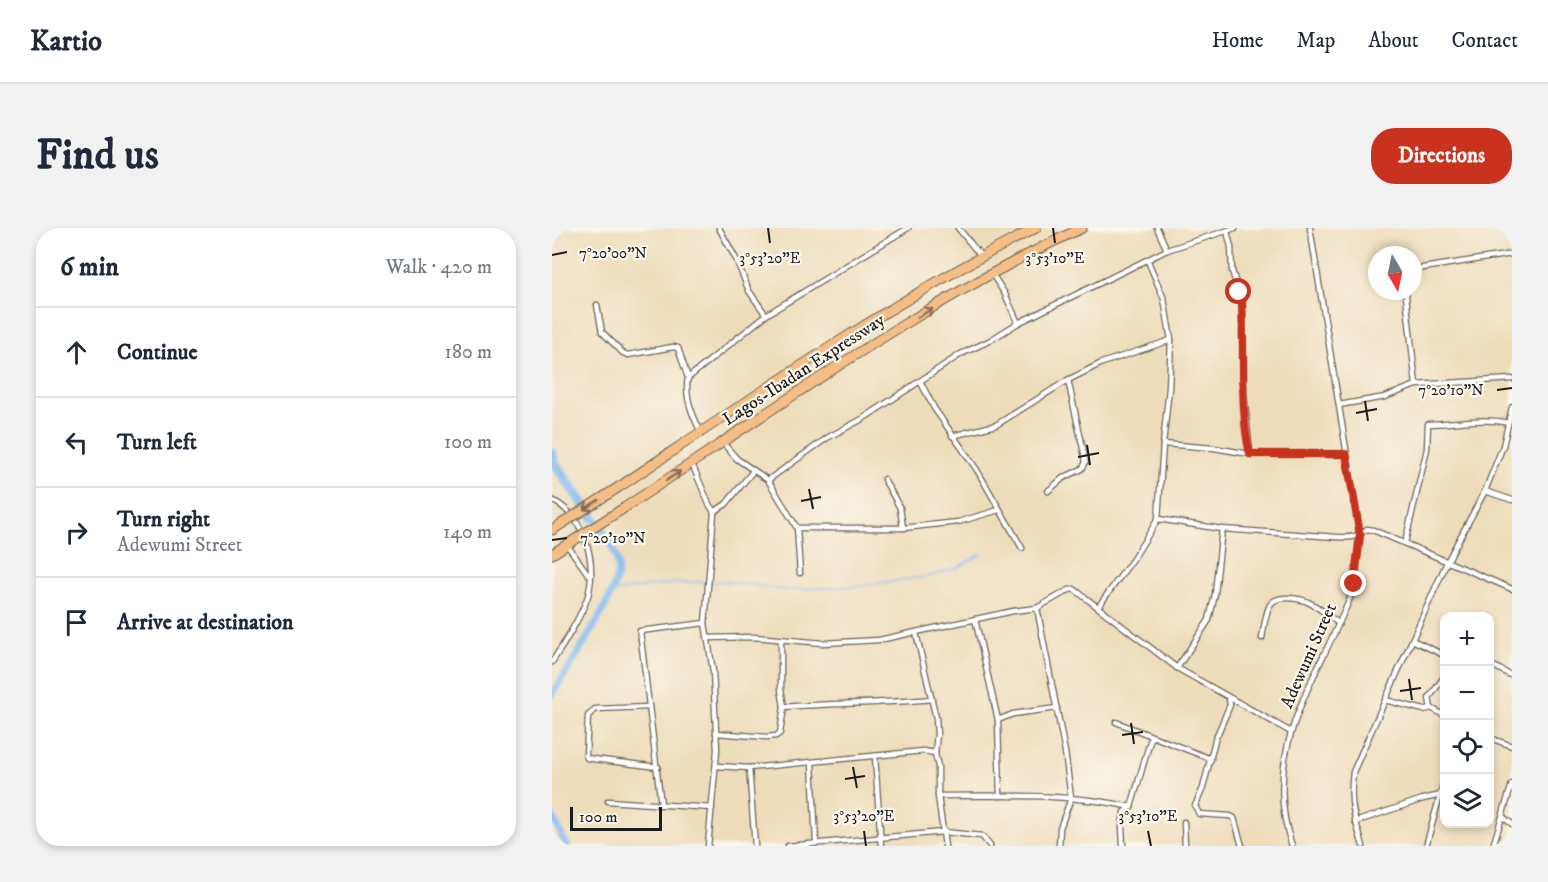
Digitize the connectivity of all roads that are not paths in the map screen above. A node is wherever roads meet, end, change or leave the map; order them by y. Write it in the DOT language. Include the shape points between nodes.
graph roads {
  1 [pos="719,228"];
  2 [pos="908,228"];
  3 [pos="958,228"];
  4 [pos="1036,228"];
  5 [pos="1082,228"];
  6 [pos="1157,228"];
  7 [pos="1235,228"];
  8 [pos="1310,228"];
  9 [pos="1227,231"];
  10 [pos="1167,250"];
  11 [pos="1512,254"];
  12 [pos="981,256"];
  13 [pos="1148,261"];
  14 [pos="1422,268"];
  15 [pos="992,274"];
  16 [pos="1406,300"];
  17 [pos="597,305"];
  18 [pos="766,315"];
  19 [pos="1018,323"];
  20 [pos="1171,340"];
  21 [pos="688,378"];
  22 [pos="1512,379"];
  23 [pos="1068,380"];
  24 [pos="920,381"];
  25 [pos="1416,385"];
  26 [pos="1339,405"];
  27 [pos="1512,407"];
  28 [pos="1508,423"];
  29 [pos="701,432"];
  30 [pos="952,436"];
  31 [pos="723,443"];
  32 [pos="1163,444"];
  33 [pos="1250,454"];
  34 [pos="1346,454"];
  35 [pos="692,464"];
  36 [pos="753,471"];
  37 [pos="884,479"];
  38 [pos="768,480"];
  39 [pos="1485,490"];
  40 [pos="1048,491"];
  41 [pos="552,500"];
  42 [pos="1512,500"];
  43 [pos="999,510"];
  44 [pos="714,512"];
  45 [pos="1158,519"];
  46 [pos="797,528"];
  47 [pos="903,528"];
  48 [pos="1222,529"];
  49 [pos="552,530"];
  50 [pos="1360,535"];
  51 [pos="569,543"];
  52 [pos="1405,543"];
  53 [pos="1022,548"];
  54 [pos="552,554"];
  55 [pos="1447,561"];
  56 [pos="800,573"];
  57 [pos="589,579"];
  58 [pos="1512,590"];
  59 [pos="1098,607"];
  60 [pos="1037,608"];
  61 [pos="975,619"];
  62 [pos="705,623"];
  63 [pos="1338,623"];
  64 [pos="916,633"];
  65 [pos="707,638"];
  66 [pos="1262,638"];
  67 [pos="781,640"];
  68 [pos="1412,640"];
  69 [pos="1440,653"];
  70 [pos="552,662"];
  71 [pos="1494,666"];
  72 [pos="1177,668"];
  73 [pos="1512,676"];
  74 [pos="1440,683"];
  75 [pos="932,699"];
  76 [pos="1229,699"];
  77 [pos="1385,700"];
  78 [pos="649,707"];
  79 [pos="784,707"];
  80 [pos="1057,708"];
  81 [pos="1431,708"];
  82 [pos="1440,713"];
  83 [pos="998,720"];
  84 [pos="1116,722"];
  85 [pos="1291,732"];
  86 [pos="716,733"];
  87 [pos="1151,738"];
  88 [pos="1494,739"];
  89 [pos="1512,746"];
  90 [pos="935,753"];
  91 [pos="875,756"];
  92 [pos="1211,759"];
  93 [pos="812,763"];
  94 [pos="717,766"];
  95 [pos="658,767"];
  96 [pos="749,768"];
  97 [pos="1512,784"];
  98 [pos="1440,795"];
  99 [pos="938,796"];
  100 [pos="1000,796"];
  101 [pos="1071,798"];
  102 [pos="608,801"];
  103 [pos="1440,801"];
  104 [pos="662,805"];
  105 [pos="1131,807"];
  106 [pos="712,808"];
  107 [pos="1503,817"];
  108 [pos="1184,822"];
  109 [pos="1356,822"];
  110 [pos="1512,824"];
  111 [pos="944,832"];
  112 [pos="881,837"];
  113 [pos="817,844"];
  114 [pos="709,846"];
  115 [pos="755,846"];
  116 [pos="788,846"];
  117 [pos="881,846"];
  118 [pos="945,846"];
  119 [pos="990,846"];
  120 [pos="1059,846"];
  121 [pos="1123,846"];
  122 [pos="1185,846"];
  123 [pos="1242,846"];
  124 [pos="1292,846"];
  125 [pos="1363,846"];
  126 [pos="1426,846"];
  127 [pos="1493,846"];
  1 -- 18 [label="street" via="749,291"];
  2 -- 18 [label="street"];
  3 -- 12 [label="street"];
  4 -- 12 [label="highway, Lagos-Ibadan Expressway"];
  5 -- 15 [label="highway, Lagos-Ibadan Expressway"];
  6 -- 10 [label="street"];
  7 -- 9 [label="street"];
  8 -- 26 [label="street, Adewumi Street"];
  9 -- 10 [label="street"];
  9 -- 33 [label="street" via="1232,271 1242,303"];
  10 -- 13 [label="street"];
  11 -- 14 [label="street"];
  12 -- 29 [label="highway, Lagos-Ibadan Expressway" via="877,317"];
  13 -- 19 [label="street"];
  13 -- 20 [label="street" via="1164,299"];
  15 -- 19 [label="street"];
  31 -- 15 [label="highway, Lagos-Ibadan Expressway, one-way" via="899,327"];
  16 -- 25 [label="street"];
  17 -- 21 [label="street" via="602,332 623,353 678,348"];
  18 -- 21 [label="street"];
  19 -- 24 [label="street"];
  20 -- 23 [label="street" via="1102,363"];
  20 -- 32 [label="street"];
  21 -- 29 [label="street" via="693,416"];
  22 -- 25 [label="street"];
  23 -- 30 [label="street" via="996,425"];
  23 -- 40 [label="street" via="1086,462 1082,469"];
  24 -- 30 [label="street"];
  24 -- 38 [label="street"];
  25 -- 26 [label="street" via="1385,397"];
  26 -- 34 [label="street, Adewumi Street"];
  27 -- 28 [label="street"];
  28 -- 39 [label="street"];
  28 -- 52 [label="street" via="1491,419 1428,424 1427,449"];
  29 -- 49 [label="highway, Lagos-Ibadan Expressway, one-way, bridge"];
  30 -- 43 [label="street"];
  31 -- 35 [label="highway, Lagos-Ibadan Expressway"];
  31 -- 36 [label="street"];
  32 -- 33 [label="street"];
  32 -- 45 [label="street"];
  33 -- 34 [label="street"];
  34 -- 50 [label="street, Adewumi Street"];
  35 -- 44 [label="street"];
  51 -- 35 [label="highway, Lagos-Ibadan Expressway, one-way, bridge"];
  36 -- 38 [label="street"];
  36 -- 44 [label="street" via="726,504"];
  37 -- 47 [label="street" via="900,508"];
  38 -- 46 [label="street"];
  39 -- 42 [label="street"];
  39 -- 55 [label="street"];
  41 -- 57 [label="street" via="567,509 579,525 588,546"];
  43 -- 47 [label="street" via="958,522"];
  43 -- 53 [label="street"];
  44 -- 62 [label="street"];
  45 -- 48 [label="street"];
  45 -- 59 [label="street"];
  46 -- 47 [label="street"];
  46 -- 56 [label="street"];
  48 -- 50 [label="street" via="1350,538"];
  48 -- 72 [label="street" via="1209,620"];
  50 -- 52 [label="street" via="1367,529 1373,530"];
  50 -- 63 [label="street, Adewumi Street" via="1354,584"];
  51 -- 54 [label="highway, Lagos-Ibadan Expressway"];
  51 -- 57 [label="street"];
  52 -- 55 [label="street"];
  55 -- 58 [label="street"];
  55 -- 68 [label="street"];
  57 -- 70 [label="street" via="584,606"];
  59 -- 60 [label="street" via="1074,589"];
  59 -- 72 [label="street"];
  60 -- 61 [label="street"];
  60 -- 80 [label="street"];
  61 -- 64 [label="street"];
  61 -- 83 [label="street"];
  62 -- 65 [label="street"];
  62 -- 78 [label="street" via="640,631"];
  63 -- 66 [label="street" via="1310,603 1278,599 1269,607"];
  63 -- 85 [label="street, Adewumi Street"];
  64 -- 67 [label="street" via="837,643"];
  64 -- 75 [label="street"];
  65 -- 67 [label="street" via="754,636"];
  65 -- 86 [label="street"];
  67 -- 79 [label="street"];
  68 -- 69 [label="street"];
  68 -- 77 [label="street"];
  71 -- 73 [label="street"];
  72 -- 76 [label="street"];
  74 -- 81 [label="street" via="1429,698"];
  75 -- 79 [label="street"];
  75 -- 90 [label="street" via="937,734"];
  76 -- 85 [label="street"];
  76 -- 92 [label="street"];
  77 -- 81 [label="street" via="1424,710"];
  77 -- 109 [label="street" via="1353,772 1352,812"];
  78 -- 95 [label="street"];
  78 -- 95 [label="street" via="595,709 588,716 586,756"];
  79 -- 86 [label="street" via="782,726 776,736"];
  80 -- 83 [label="street"];
  80 -- 101 [label="street"];
  81 -- 82 [label="street"];
  83 -- 100 [label="street"];
  84 -- 87 [label="street"];
  85 -- 124 [label="street, Adewumi Street" via="1281,798"];
  86 -- 94 [label="street"];
  87 -- 92 [label="street"];
  87 -- 105 [label="street"];
  88 -- 89 [label="street"];
  90 -- 91 [label="street"];
  90 -- 99 [label="street"];
  91 -- 93 [label="street"];
  91 -- 112 [label="street"];
  92 -- 123 [label="street" via="1195,806 1204,816 1234,818"];
  93 -- 96 [label="street"];
  93 -- 113 [label="street"];
  94 -- 96 [label="street"];
  94 -- 106 [label="street"];
  95 -- 104 [label="street"];
  96 -- 115 [label="street"];
  97 -- 107 [label="street"];
  98 -- 109 [label="street"];
  99 -- 100 [label="street"];
  99 -- 111 [label="street"];
  100 -- 101 [label="street"];
  101 -- 105 [label="street"];
  101 -- 120 [label="street" via="1060,828"];
  102 -- 104 [label="street"];
  103 -- 126 [label="street"];
  104 -- 106 [label="street"];
  105 -- 121 [label="street" via="1124,812"];
  106 -- 114 [label="street"];
  107 -- 110 [label="street"];
  107 -- 127 [label="street"];
  108 -- 122 [label="street"];
  109 -- 125 [label="street"];
  111 -- 112 [label="street"];
  111 -- 118 [label="street"];
  111 -- 119 [label="street" via="982,836"];
  112 -- 113 [label="street"];
  112 -- 117 [label="street"];
  113 -- 116 [label="street"];
}
